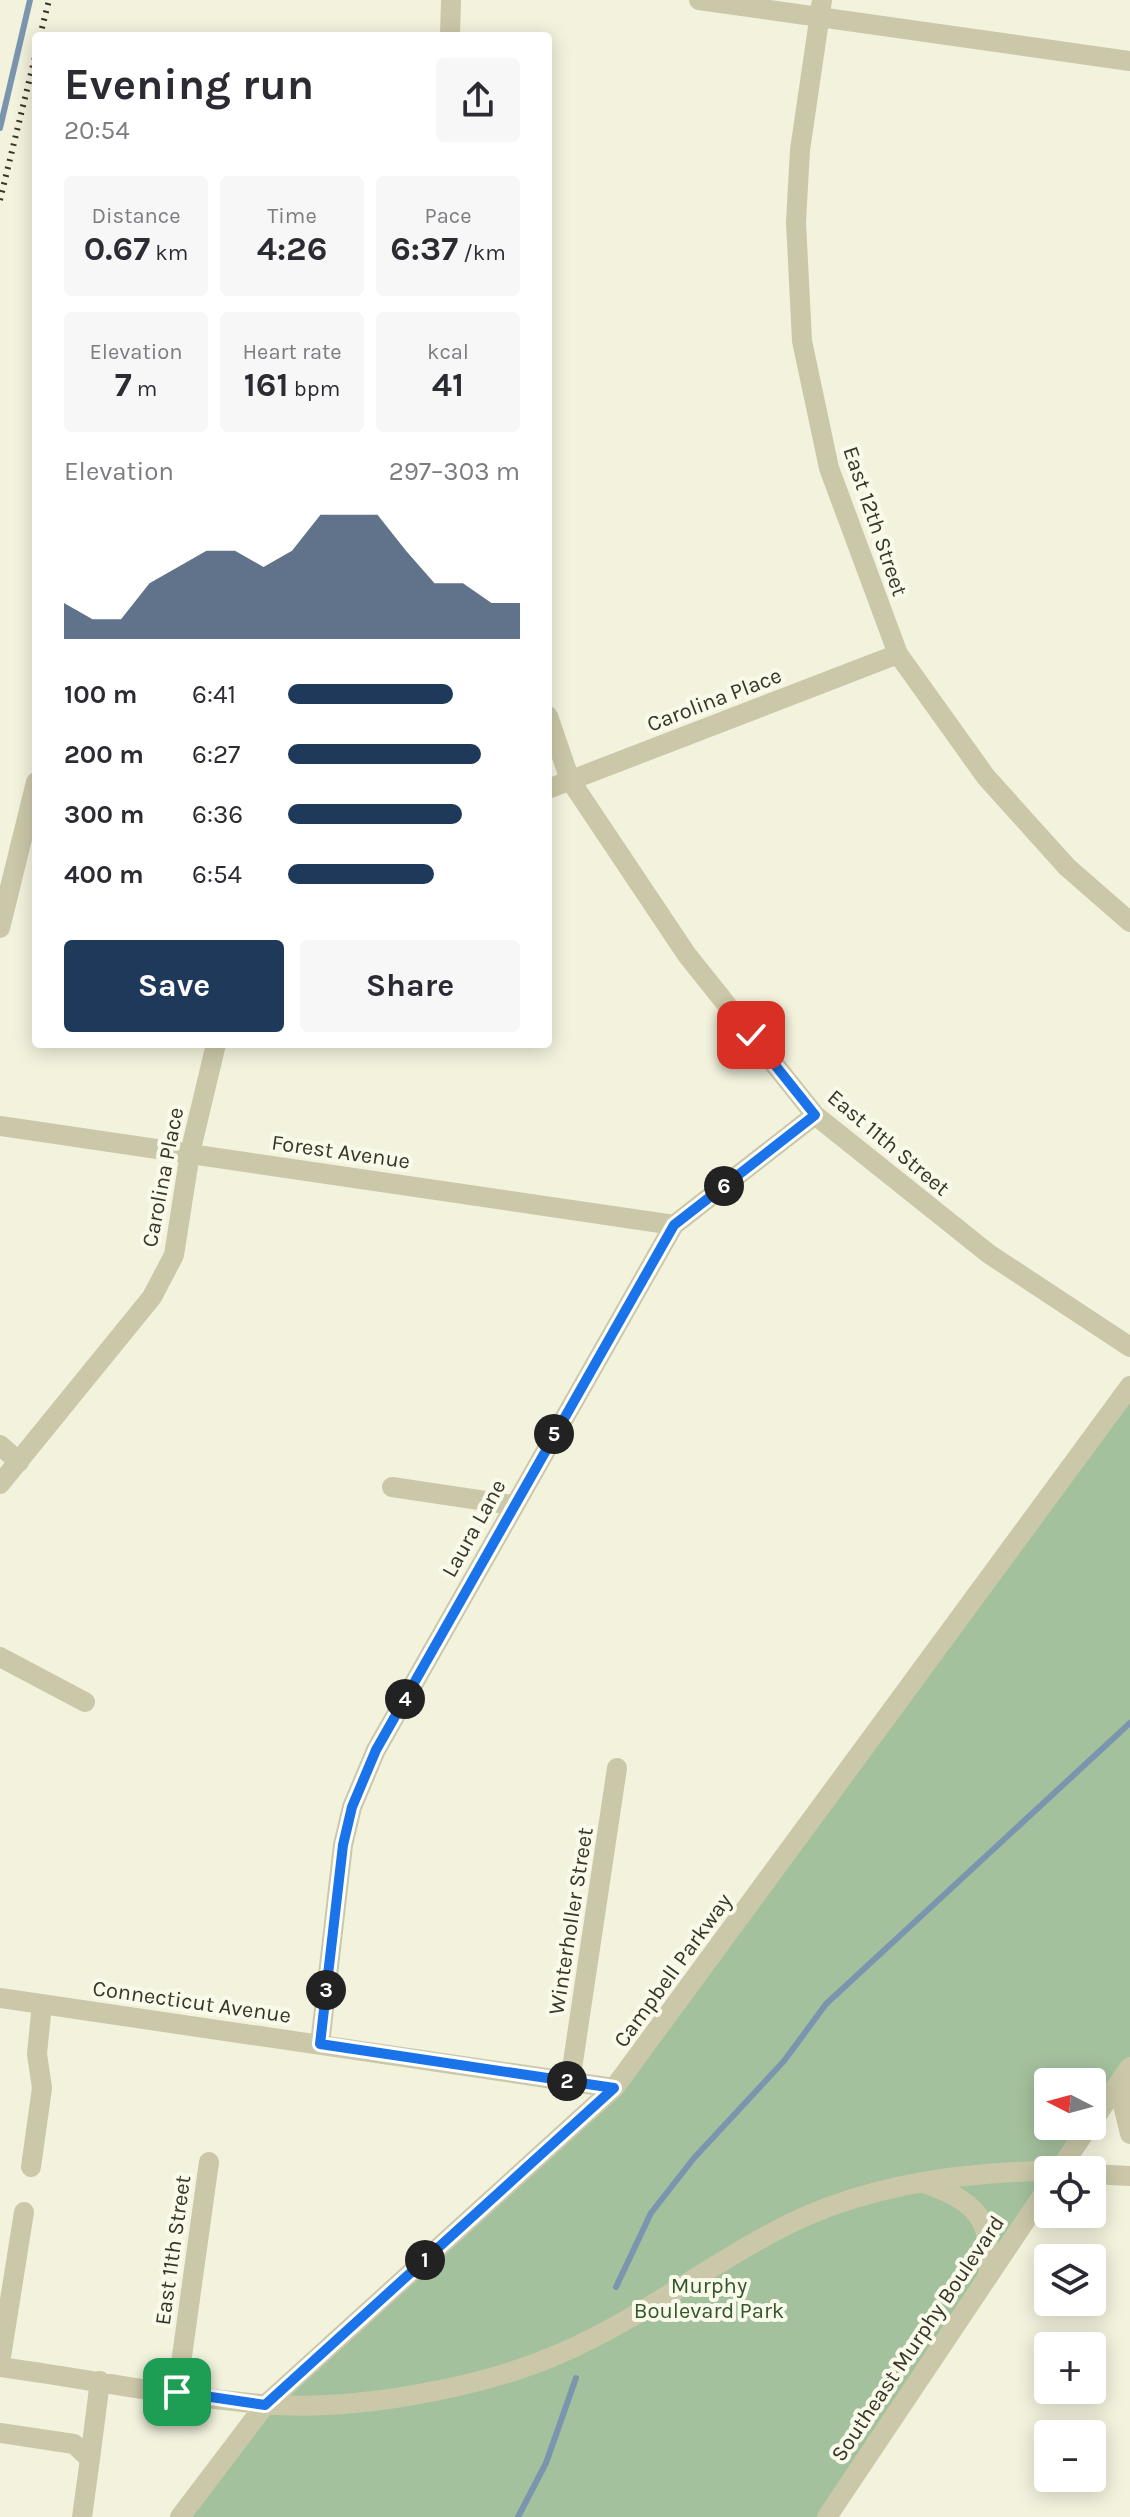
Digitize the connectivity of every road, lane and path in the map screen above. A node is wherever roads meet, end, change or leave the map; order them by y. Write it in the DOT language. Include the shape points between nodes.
graph roads {
  1 [pos="451,0"];
  2 [pos="699,0"];
  3 [pos="821,8"];
  4 [pos="450,32"];
  5 [pos="1130,61"];
  6 [pos="898,654"];
  7 [pos="552,728"];
  8 [pos="570,780"];
  9 [pos="552,787"];
  10 [pos="32,798"];
  11 [pos="1130,922"];
  12 [pos="0,928"];
  13 [pos="215,1048"];
  14 [pos="815,1115"];
  15 [pos="0,1126"];
  16 [pos="190,1153"];
  17 [pos="674,1225"];
  18 [pos="1130,1347"];
  19 [pos="1130,1386"];
  20 [pos="0,1445"];
  21 [pos="19,1462"];
  22 [pos="0,1484"];
  23 [pos="392,1487"];
  24 [pos="513,1505"];
  25 [pos="0,1657"];
  26 [pos="85,1702"];
  27 [pos="617,1768"];
  28 [pos="0,1998"];
  29 [pos="42,2004"];
  30 [pos="320,2044"];
  31 [pos="1129,2069"];
  32 [pos="570,2082"];
  33 [pos="614,2088"];
  34 [pos="1106,2102"];
  35 [pos="1130,2134"];
  36 [pos="209,2162"];
  37 [pos="31,2167"];
  38 [pos="1034,2171"];
  39 [pos="1106,2175"];
  40 [pos="1130,2176"];
  41 [pos="921,2182"];
  42 [pos="1034,2208"];
  43 [pos="24,2212"];
  44 [pos="988,2277"];
  45 [pos="0,2365"];
  46 [pos="100,2381"];
  47 [pos="177,2392"];
  48 [pos="265,2405"];
  49 [pos="0,2433"];
  50 [pos="90,2459"];
  51 [pos="82,2517"];
  52 [pos="180,2517"];
  53 [pos="827,2517"];
  1 -- 4 [label="street"];
  2 -- 3 [label="street"];
  3 -- 5 [label="street"];
  3 -- 6 [label="street, East 12th Street" via="800,150 796,222 802,341 829,468"];
  6 -- 8 [label="street, Carolina Place"];
  6 -- 11 [label="street, East 12th Street" via="986,777 1067,867"];
  7 -- 8 [label="street, East 11th Street"];
  8 -- 9 [label="street, Carolina Place"];
  8 -- 14 [label="street, East 11th Street" via="687,955"];
  10 -- 12 [label="street"];
  13 -- 16 [label="street, Carolina Place"];
  14 -- 17 [label="street, Laura Lane"];
  14 -- 18 [label="street, East 11th Street" via="989,1254"];
  15 -- 16 [label="street, Forest Avenue"];
  16 -- 17 [label="street, Forest Avenue"];
  16 -- 21 [label="street, Carolina Place" via="174,1255 152,1297"];
  17 -- 24 [label="street, Laura Lane"];
  19 -- 33 [label="street, Campbell Parkway"];
  20 -- 21 [label="street"];
  21 -- 22 [label="street, Carolina Place"];
  23 -- 24 [label="street"];
  24 -- 30 [label="street, Laura Lane" via="376,1750 352,1807"];
  25 -- 26 [label="street"];
  27 -- 32 [label="street, Winterholler Street"];
  28 -- 29 [label="street, Connecticut Avenue"];
  29 -- 30 [label="street, Connecticut Avenue"];
  29 -- 37 [label="street" via="37,2054 42,2088"];
  30 -- 32 [label="street, Connecticut Avenue"];
  31 -- 34 [label="street"];
  31 -- 35 [label="street" via="1122,2101"];
  32 -- 33 [label="street, Connecticut Avenue"];
  33 -- 48 [label="street, Campbell Parkway"];
  36 -- 47 [label="street, East 11th Street"];
  38 -- 41 [label="street"];
  39 -- 40 [label="street"];
  41 -- 44 [label="street" via="961,2199 978,2214 989,2241"];
  41 -- 48 [label="street" via="807,2216 557,2355 462,2385 373,2401"];
  42 -- 44 [label="street, Southeast Murphy Boulevard"];
  43 -- 45 [label="street"];
  44 -- 53 [label="street, Southeast Murphy Boulevard"];
  45 -- 46 [label="street"];
  46 -- 47 [label="street"];
  46 -- 50 [label="street"];
  47 -- 48 [label="street"];
  48 -- 52 [label="street, Campbell Parkway"];
  49 -- 50 [label="street" via="74,2444"];
  50 -- 51 [label="street"];
}
